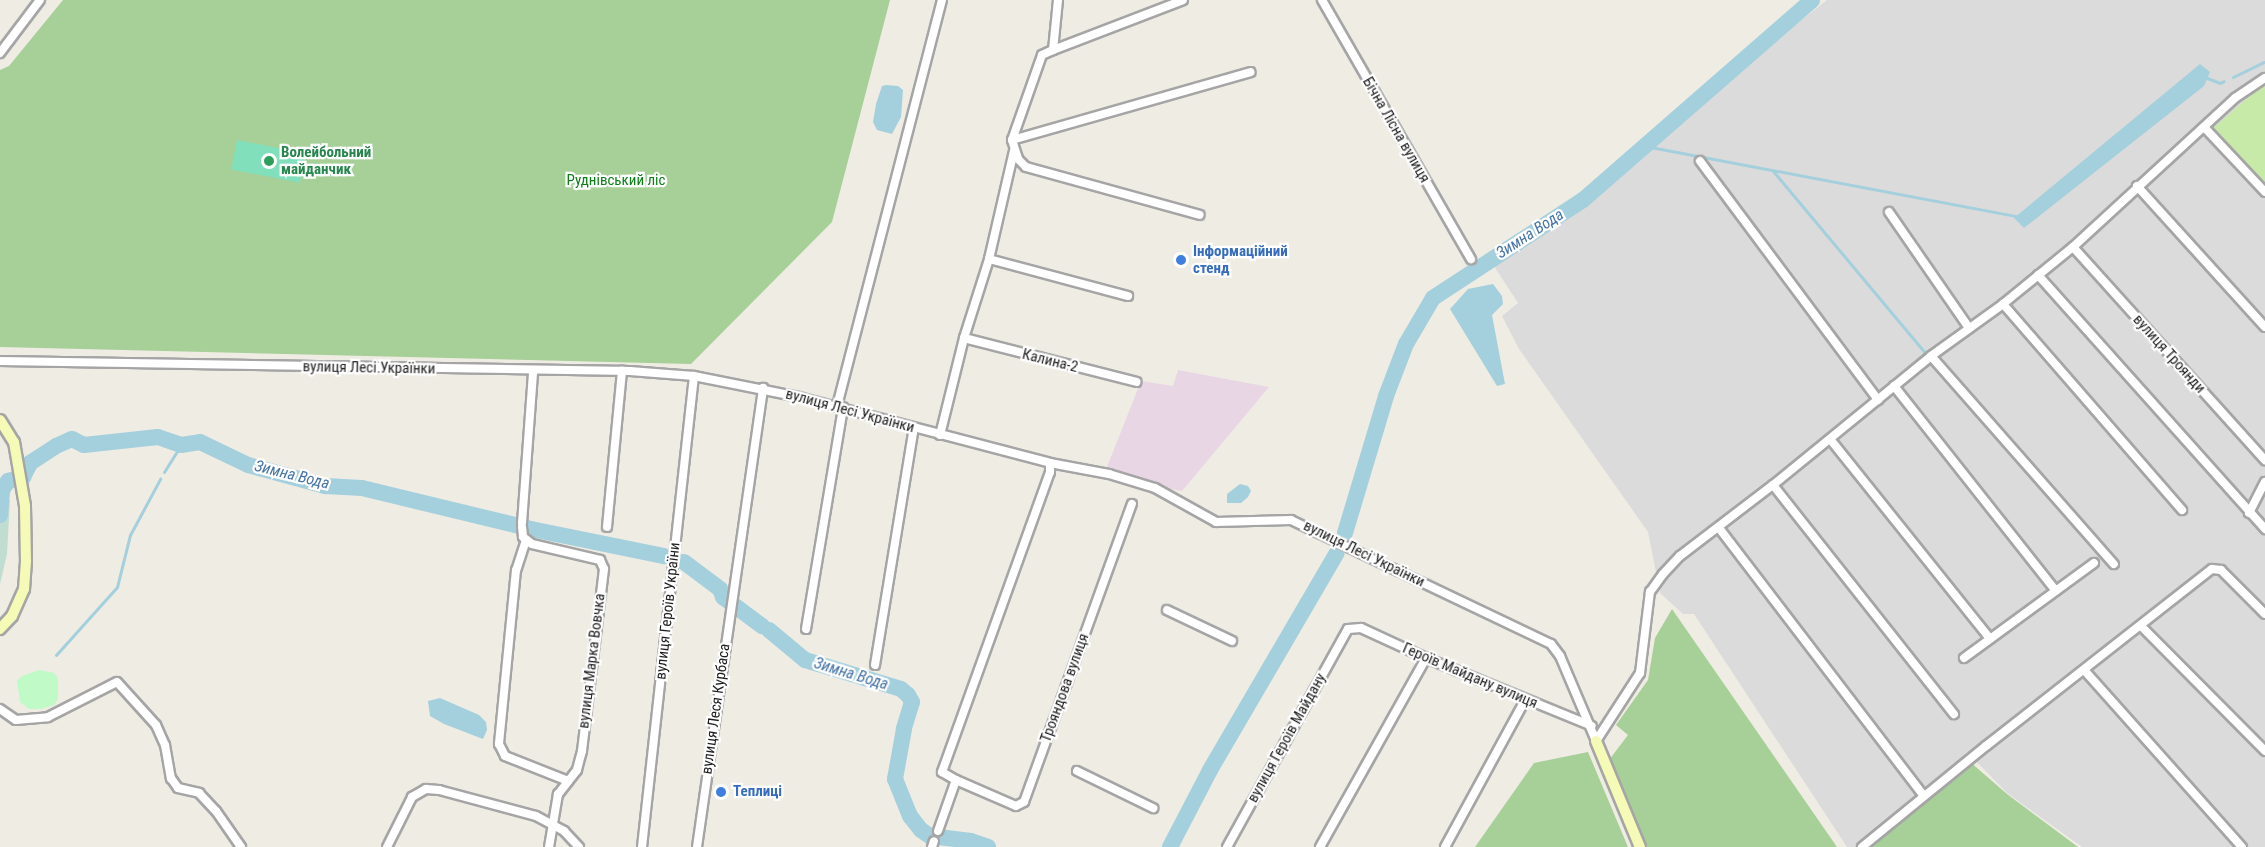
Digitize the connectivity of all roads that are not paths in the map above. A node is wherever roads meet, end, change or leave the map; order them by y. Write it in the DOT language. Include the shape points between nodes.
graph roads {
  1 [pos="40,0"];
  2 [pos="942,0"];
  3 [pos="1058,0"];
  4 [pos="1183,0"];
  5 [pos="1322,0"];
  6 [pos="1053,50"];
  7 [pos="0,53"];
  8 [pos="1251,72"];
  9 [pos="2265,78"];
  10 [pos="2204,127"];
  11 [pos="1016,137"];
  12 [pos="1014,152"];
  13 [pos="1700,161"];
  14 [pos="2137,186"];
  15 [pos="2265,192"];
  16 [pos="1888,212"];
  17 [pos="1200,215"];
  18 [pos="2073,247"];
  19 [pos="989,259"];
  20 [pos="1471,260"];
  21 [pos="2038,275"];
  22 [pos="1128,296"];
  23 [pos="2003,304"];
  24 [pos="2265,327"];
  25 [pos="1969,328"];
  26 [pos="964,338"];
  27 [pos="1931,356"];
  28 [pos="0,361"];
  29 [pos="622,371"];
  30 [pos="533,372"];
  31 [pos="694,376"];
  32 [pos="1136,382"];
  33 [pos="1894,386"];
  34 [pos="763,388"];
  35 [pos="1878,400"];
  36 [pos="840,407"];
  37 [pos="0,420"];
  38 [pos="914,428"];
  39 [pos="940,435"];
  40 [pos="1830,439"];
  41 [pos="2265,460"];
  42 [pos="1050,463"];
  43 [pos="2265,482"];
  44 [pos="1773,485"];
  45 [pos="1132,504"];
  46 [pos="2182,510"];
  47 [pos="2249,513"];
  48 [pos="607,527"];
  49 [pos="1719,528"];
  50 [pos="2265,529"];
  51 [pos="526,540"];
  52 [pos="2094,563"];
  53 [pos="2114,564"];
  54 [pos="2056,591"];
  55 [pos="1167,610"];
  56 [pos="2265,614"];
  57 [pos="2141,626"];
  58 [pos="0,629"];
  59 [pos="806,629"];
  60 [pos="1347,629"];
  61 [pos="1990,639"];
  62 [pos="1232,641"];
  63 [pos="1426,658"];
  64 [pos="1964,658"];
  65 [pos="874,665"];
  66 [pos="2085,671"];
  67 [pos="1525,700"];
  68 [pos="0,709"];
  69 [pos="1954,714"];
  70 [pos="1592,726"];
  71 [pos="1596,741"];
  72 [pos="2265,751"];
  73 [pos="1077,771"];
  74 [pos="568,780"];
  75 [pos="956,780"];
  76 [pos="1924,796"];
  77 [pos="1153,808"];
  78 [pos="553,823"];
  79 [pos="938,831"];
  80 [pos="240,847"];
  81 [pos="387,847"];
  82 [pos="549,847"];
  83 [pos="579,847"];
  84 [pos="642,847"];
  85 [pos="697,847"];
  86 [pos="1227,847"];
  87 [pos="1320,847"];
  88 [pos="1445,847"];
  89 [pos="1640,847"];
  90 [pos="1862,847"];
  91 [pos="2242,847"];
  1 -- 7 [label="street"];
  2 -- 36 [label="street"];
  3 -- 6 [label="street"];
  4 -- 6 [label="street"];
  5 -- 20 [label="street, Бічна Лісна вулиця"];
  6 -- 11 [label="street" via="1042,55"];
  8 -- 11 [label="street"];
  9 -- 10 [label="street" via="2235,98"];
  10 -- 14 [label="street"];
  10 -- 15 [label="street"];
  11 -- 12 [label="street"];
  12 -- 17 [label="street" via="1026,167"];
  12 -- 19 [label="street"];
  13 -- 35 [label="street"];
  14 -- 18 [label="street"];
  14 -- 24 [label="street"];
  16 -- 25 [label="street"];
  18 -- 21 [label="street"];
  18 -- 41 [label="street, вулиця Троянди"];
  19 -- 22 [label="street"];
  19 -- 26 [label="street"];
  21 -- 23 [label="street"];
  21 -- 47 [label="street"];
  23 -- 25 [label="street"];
  23 -- 46 [label="street"];
  25 -- 27 [label="street"];
  26 -- 32 [label="street, Калина-2"];
  26 -- 39 [label="street"];
  27 -- 33 [label="street"];
  27 -- 53 [label="street"];
  28 -- 30 [label="street, вулиця Лесі Українки"];
  29 -- 30 [label="street, вулиця Лесі Українки"];
  29 -- 31 [label="street, вулиця Лесі Українки"];
  29 -- 48 [label="street"];
  30 -- 51 [label="street" via="522,525"];
  31 -- 34 [label="street, вулиця Лесі Українки"];
  31 -- 84 [label="street, вулиця Героїв України"];
  33 -- 35 [label="street"];
  33 -- 54 [label="street"];
  34 -- 36 [label="street, вулиця Лесі Українки"];
  34 -- 85 [label="street, вулиця Леся Курбаса"];
  35 -- 40 [label="street"];
  36 -- 38 [label="street, вулиця Лесі Українки"];
  36 -- 59 [label="street"];
  37 -- 58 [label="street" via="14,442 23,497 26,561 24,589 12,616"];
  38 -- 39 [label="street, вулиця Лесі Українки"];
  38 -- 65 [label="street"];
  39 -- 42 [label="street, вулиця Лесі Українки"];
  40 -- 44 [label="street"];
  40 -- 61 [label="street"];
  42 -- 70 [label="street, вулиця Лесі Українки" via="1155,488 1216,522 1291,520 1551,644"];
  42 -- 75 [label="street" via="942,772"];
  43 -- 47 [label="street"];
  44 -- 49 [label="street"];
  44 -- 69 [label="street"];
  45 -- 75 [label="street, Трояндова вулиця" via="1024,802 1016,806"];
  47 -- 50 [label="street"];
  49 -- 71 [label="street" via="1680,556 1650,592 1640,673"];
  49 -- 76 [label="street"];
  51 -- 74 [label="street" via="516,570 499,744 505,756"];
  51 -- 74 [label="street, вулиця Марка Вовчка" via="600,560 604,569 582,751 577,770"];
  52 -- 54 [label="street"];
  54 -- 61 [label="street"];
  55 -- 62 [label="street"];
  56 -- 57 [label="street" via="2221,570 2212,569"];
  57 -- 66 [label="street"];
  57 -- 72 [label="street"];
  60 -- 63 [label="street, Героїв Майдану вулиця" via="1361,628"];
  60 -- 86 [label="street, вулиця Героїв Майдану"];
  61 -- 64 [label="street"];
  63 -- 67 [label="street, Героїв Майдану вулиця"];
  63 -- 87 [label="street"];
  66 -- 76 [label="street"];
  66 -- 91 [label="street"];
  67 -- 70 [label="street, Героїв Майдану вулиця"];
  67 -- 88 [label="street"];
  68 -- 80 [label="street" via="16,720 48,717 117,682 156,725 165,745 171,778 178,788 199,793"];
  70 -- 71 [label="street, вулиця Лесі Українки"];
  71 -- 89 [label="street"];
  73 -- 77 [label="street"];
  74 -- 78 [label="street, вулиця Марка Вовчка" via="558,794"];
  75 -- 79 [label="street"];
  76 -- 90 [label="street"];
  78 -- 81 [label="street" via="520,810 426,789 412,797"];
  78 -- 82 [label="street, вулиця Марка Вовчка"];
  78 -- 83 [label="street"];
}
